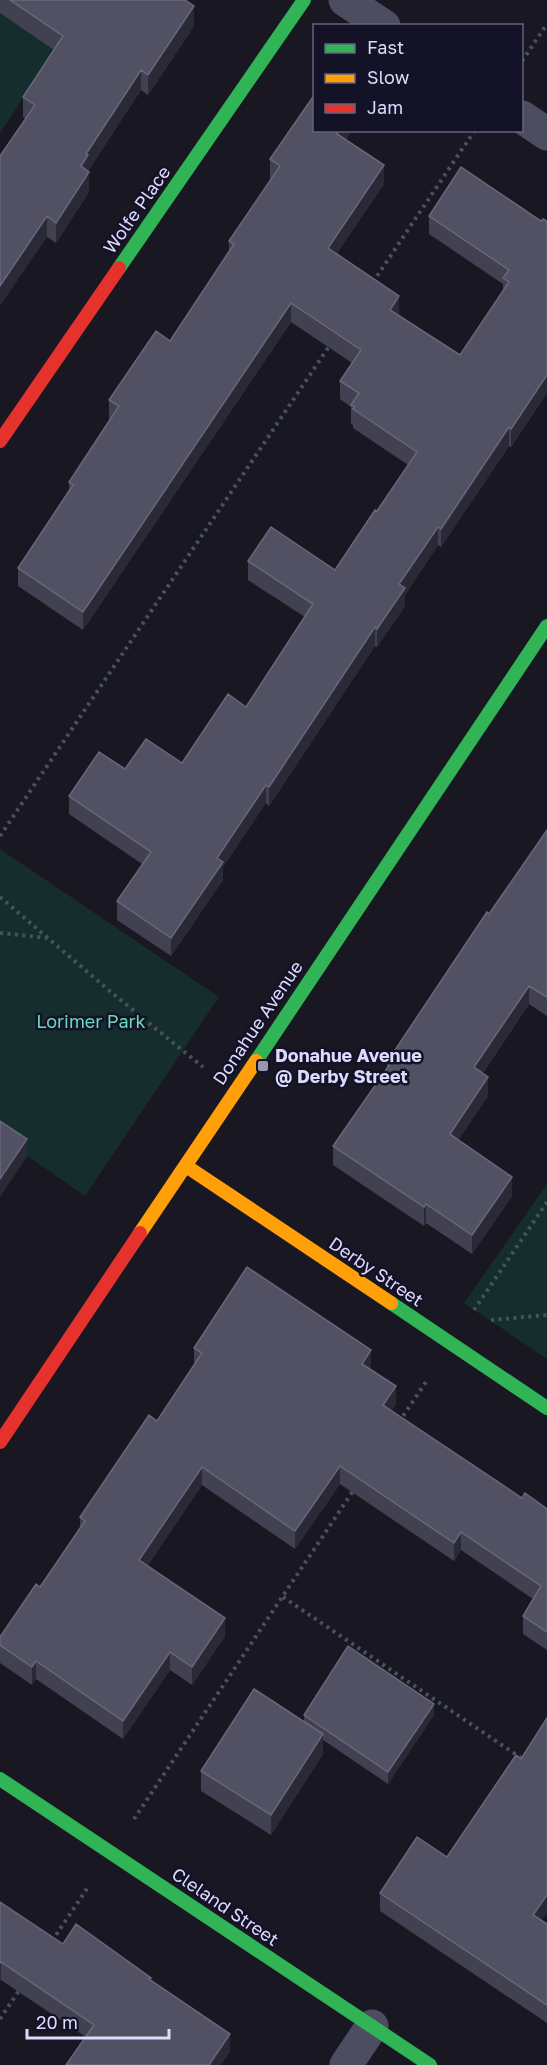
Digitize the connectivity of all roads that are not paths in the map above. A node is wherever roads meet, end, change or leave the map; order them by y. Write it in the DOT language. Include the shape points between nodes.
graph roads {
  1 [pos="304,0"];
  2 [pos="345,0"];
  3 [pos="381,24"];
  4 [pos="523,118"];
  5 [pos="547,134"];
  6 [pos="0,441"];
  7 [pos="547,626"];
  8 [pos="186,1166"];
  9 [pos="547,1408"];
  10 [pos="0,1442"];
  11 [pos="0,1779"];
  12 [pos="372,2026"];
  13 [pos="346,2065"];
  14 [pos="430,2065"];
  1 -- 6 [label="street, Wolfe Place"];
  2 -- 3 [label="street"];
  4 -- 5 [label="street"];
  7 -- 8 [label="street, Donahue Avenue"];
  8 -- 9 [label="street, Derby Street"];
  8 -- 10 [label="street, Donahue Avenue"];
  11 -- 12 [label="street, Cleland Street"];
  12 -- 13 [label="street"];
  12 -- 14 [label="street, Cleland Street"];
}
